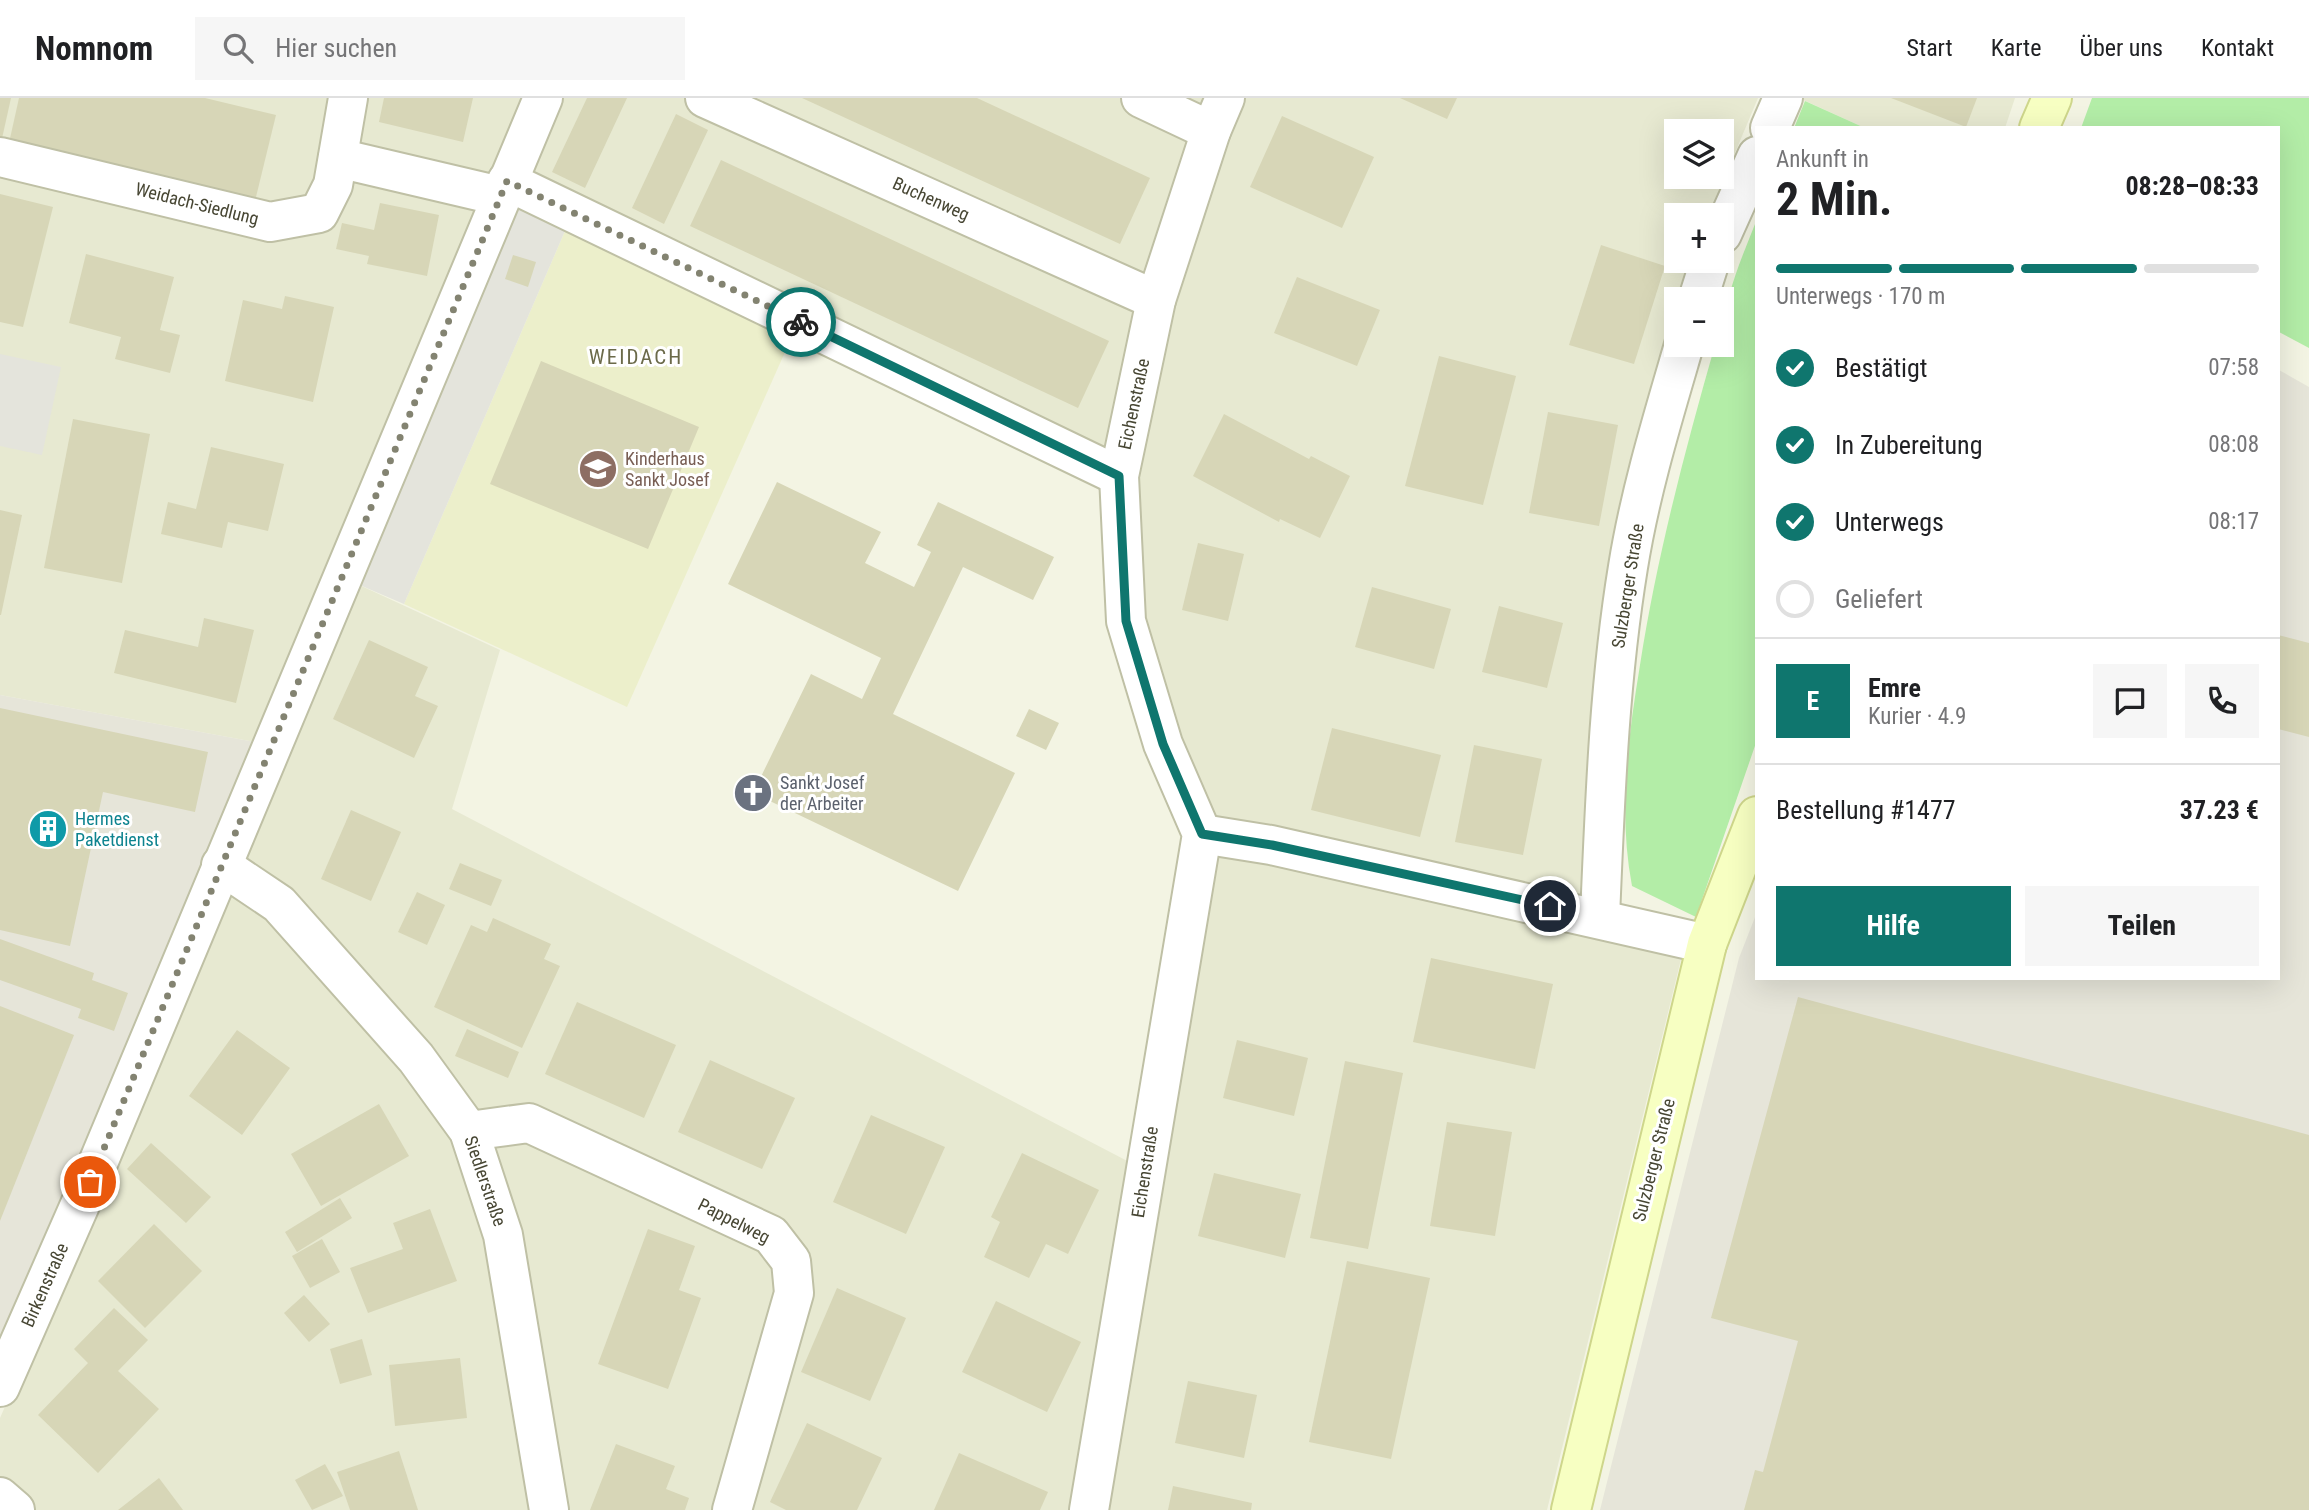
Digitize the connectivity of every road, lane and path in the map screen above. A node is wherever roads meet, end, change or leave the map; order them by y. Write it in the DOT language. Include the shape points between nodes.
graph roads {
  1 [pos="348,98"];
  2 [pos="543,98"];
  3 [pos="705,98"];
  4 [pos="1141,98"];
  5 [pos="1783,98"];
  6 [pos="2052,98"];
  7 [pos="1218,114"];
  8 [pos="1771,126"];
  9 [pos="2040,126"];
  10 [pos="0,157"];
  11 [pos="338,158"];
  12 [pos="1755,160"];
  13 [pos="503,188"];
  14 [pos="1734,207"];
  15 [pos="1157,300"];
  16 [pos="1681,357"];
  17 [pos="1119,476"];
  18 [pos="1755,821"];
  19 [pos="1202,834"];
  20 [pos="220,865"];
  21 [pos="1600,917"];
  22 [pos="1707,944"];
  23 [pos="469,1131"];
  24 [pos="0,1387"];
  25 [pos="0,1497"];
  26 [pos="15,1510"];
  27 [pos="549,1510"];
  28 [pos="732,1510"];
  29 [pos="1089,1510"];
  30 [pos="1571,1510"];
  1 -- 11 [label="street, Weidach-Siedlung"];
  2 -- 13 [label="street, Birkenstraße"];
  3 -- 15 [label="street, Buchenweg"];
  4 -- 7 [label="street"];
  5 -- 8 [label="street"];
  6 -- 9 [label="street"];
  7 -- 15 [label="street, Eichenstraße"];
  10 -- 11 [label="street, Weidach-Siedlung" via="270,222 319,213 333,185"];
  11 -- 13 [label="street"];
  12 -- 14 [label="street"];
  13 -- 17 [label="street"];
  13 -- 20 [label="street, Birkenstraße"];
  15 -- 17 [label="street, Eichenstraße"];
  16 -- 21 [label="street, Sulzberger Straße" via="1628,566 1608,739"];
  17 -- 19 [label="street, Eichenstraße" via="1126,621 1163,744"];
  18 -- 22 [label="street, Sulzberger Straße"];
  19 -- 21 [label="street" via="1272,845"];
  19 -- 29 [label="street, Eichenstraße"];
  20 -- 23 [label="street, Siedlerstraße" via="279,904 416,1058"];
  20 -- 24 [label="street, Birkenstraße"];
  21 -- 22 [label="street"];
  22 -- 30 [label="street, Sulzberger Straße"];
  23 -- 27 [label="street, Siedlerstraße" via="503,1235"];
  23 -- 28 [label="street, Pappelweg" via="529,1123 771,1235 791,1261 794,1293"];
  25 -- 26 [label="street"];
}
